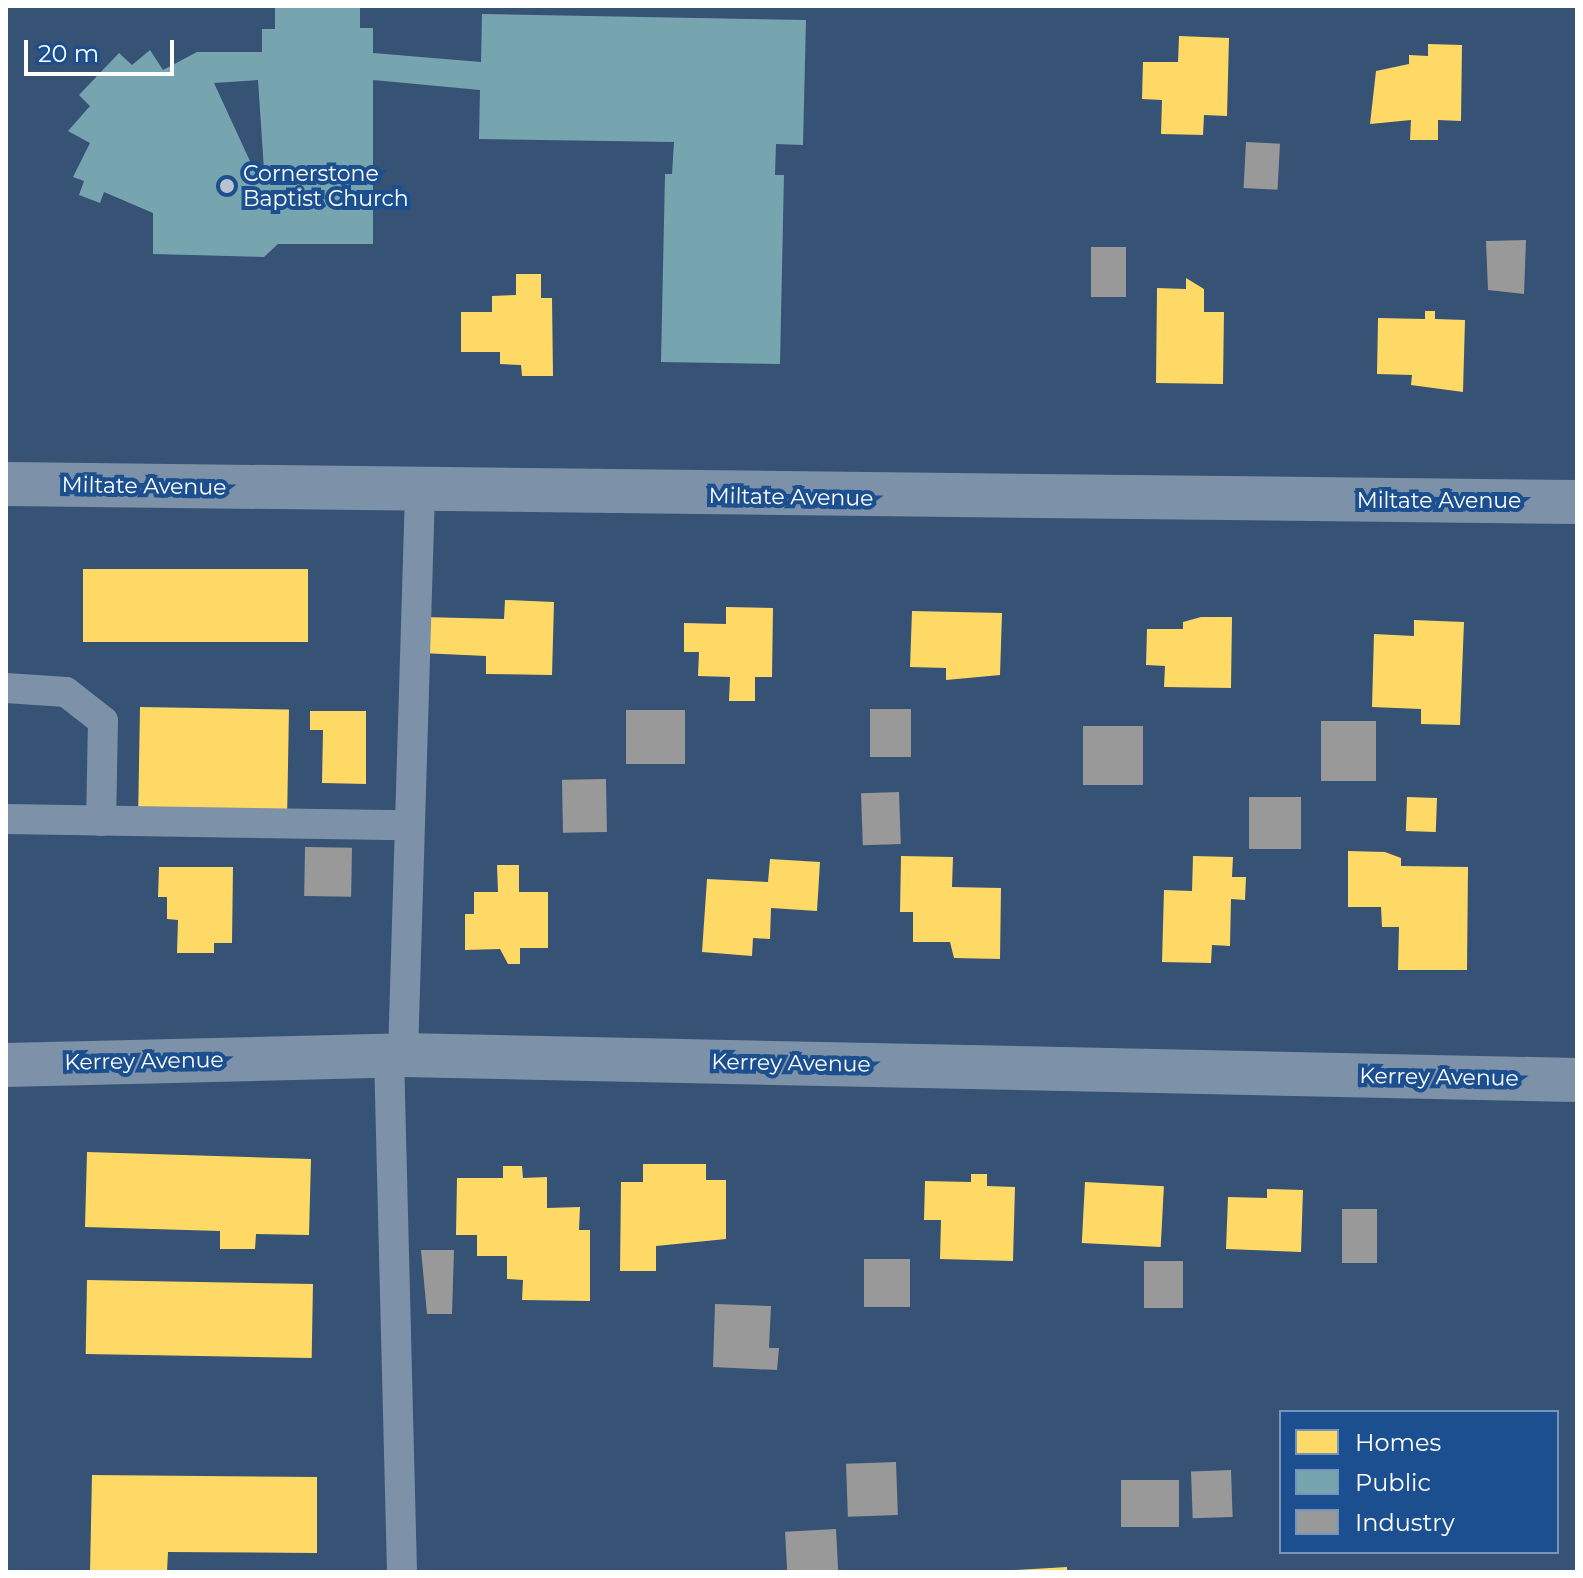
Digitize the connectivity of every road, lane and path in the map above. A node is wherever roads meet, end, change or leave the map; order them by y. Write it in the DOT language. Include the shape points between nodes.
graph roads {
  1 [pos="6,484"];
  2 [pos="420,491"];
  3 [pos="1577,502"];
  4 [pos="6,688"];
  5 [pos="6,819"];
  6 [pos="101,821"];
  7 [pos="406,825"];
  8 [pos="396,1055"];
  9 [pos="6,1065"];
  10 [pos="1577,1080"];
  11 [pos="402,1572"];
  1 -- 2 [label="street, Miltate Avenue"];
  2 -- 3 [label="street, Miltate Avenue"];
  2 -- 7 [label="lane"];
  4 -- 6 [label="lane" via="66,692 103,721"];
  5 -- 6 [label="lane"];
  6 -- 7 [label="lane"];
  7 -- 8 [label="lane"];
  8 -- 9 [label="street, Kerrey Avenue"];
  8 -- 10 [label="street, Kerrey Avenue"];
  8 -- 11 [label="lane"];
}
